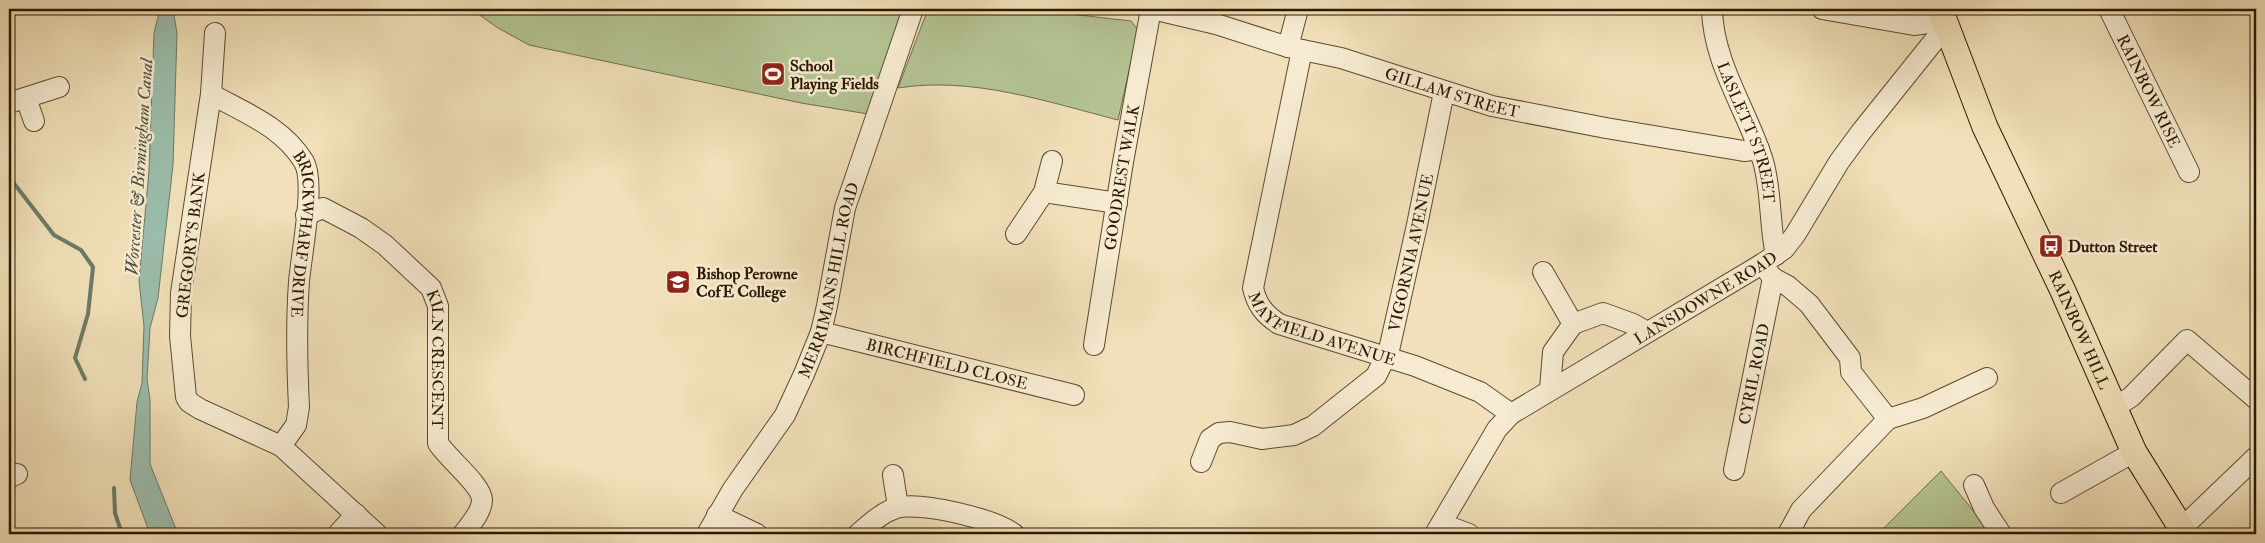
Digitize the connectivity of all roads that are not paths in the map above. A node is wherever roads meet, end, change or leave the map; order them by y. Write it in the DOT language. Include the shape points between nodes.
graph roads {
  1 [pos="913,9"];
  2 [pos="1152,9"];
  3 [pos="1298,9"];
  4 [pos="1712,9"];
  5 [pos="1822,9"];
  6 [pos="2109,9"];
  7 [pos="1943,17"];
  8 [pos="215,33"];
  9 [pos="1295,48"];
  10 [pos="59,87"];
  11 [pos="1444,92"];
  12 [pos="210,94"];
  13 [pos="17,101"];
  14 [pos="34,121"];
  15 [pos="1759,149"];
  16 [pos="1052,161"];
  17 [pos="2189,172"];
  18 [pos="1044,192"];
  19 [pos="1117,203"];
  20 [pos="306,215"];
  21 [pos="1016,234"];
  22 [pos="1770,266"];
  23 [pos="1543,272"];
  24 [pos="1573,324"];
  25 [pos="821,332"];
  26 [pos="1647,332"];
  27 [pos="1094,346"];
  28 [pos="1387,357"];
  29 [pos="1987,378"];
  30 [pos="1550,389"];
  31 [pos="1074,395"];
  32 [pos="2256,399"];
  33 [pos="2115,407"];
  34 [pos="1511,414"];
  35 [pos="1888,419"];
  36 [pos="281,446"];
  37 [pos="2134,452"];
  38 [pos="2256,457"];
  39 [pos="1201,462"];
  40 [pos="1734,470"];
  41 [pos="893,476"];
  42 [pos="1974,485"];
  43 [pos="2061,493"];
  44 [pos="898,507"];
  45 [pos="356,514"];
  46 [pos="717,515"];
  47 [pos="1439,529"];
  48 [pos="2183,531"];
  49 [pos="338,534"];
  50 [pos="376,534"];
  51 [pos="464,534"];
  52 [pos="707,534"];
  53 [pos="757,534"];
  54 [pos="858,534"];
  55 [pos="1014,534"];
  56 [pos="1469,534"];
  57 [pos="1788,534"];
  58 [pos="2001,534"];
  1 -- 25 [label="street, MERRIMANS HILL ROAD" via="845,208"];
  2 -- 9 [label="street, GILLAM STREET"];
  2 -- 19 [label="street, GOODREST WALK"];
  3 -- 9 [label="street, MAYFIELD AVENUE"];
  4 -- 15 [label="street, LASLETT STREET" via="1712,24 1720,55"];
  5 -- 7 [label="street" via="1914,25"];
  6 -- 17 [label="street, RAINBOW RISE"];
  7 -- 22 [label="street, LANSDOWNE ROAD" via="1839,162 1795,235"];
  7 -- 33 [label="main road, RAINBOW HILL" via="1985,127"];
  8 -- 12 [label="street, GREGORY'S BANK"];
  9 -- 11 [label="street, GILLAM STREET" via="1341,58"];
  9 -- 28 [label="street, MAYFIELD AVENUE" via="1254,288 1257,303 1279,324"];
  10 -- 13 [label="street"];
  11 -- 15 [label="street, GILLAM STREET" via="1492,106 1606,128 1744,151"];
  11 -- 28 [label="street, VIGORNIA AVENUE" via="1418,225"];
  12 -- 20 [label="street, BRICKWHARF DRIVE" via="270,126 292,145 305,164 309,190"];
  12 -- 36 [label="street, GREGORY'S BANK" via="181,293 180,336 186,397 200,409"];
  13 -- 14 [label="street"];
  15 -- 22 [label="street, LASLETT STREET" via="1770,190"];
  16 -- 18 [label="street"];
  18 -- 19 [label="street"];
  18 -- 21 [label="street"];
  19 -- 27 [label="street, GOODREST WALK"];
  20 -- 36 [label="street, BRICKWHARF DRIVE" via="299,283 299,407 296,424"];
  20 -- 51 [label="street, KILN CRESCENT" via="323,208 361,228 385,245 431,288 438,306 438,443 476,485 482,500"];
  22 -- 26 [label="street, LANSDOWNE ROAD"];
  22 -- 35 [label="street" via="1809,304 1850,358 1851,372"];
  22 -- 40 [label="street, CYRIL ROAD"];
  23 -- 24 [label="street"];
  24 -- 26 [label="street" via="1603,313"];
  24 -- 30 [label="street" via="1553,352"];
  25 -- 31 [label="street, BIRCHFIELD CLOSE"];
  25 -- 46 [label="street, MERRIMANS HILL ROAD" via="785,416"];
  26 -- 30 [label="street, LANSDOWNE ROAD"];
  28 -- 34 [label="street, MAYFIELD AVENUE" via="1480,392"];
  28 -- 39 [label="street, VIGORNIA AVENUE" via="1376,376 1313,426 1294,435 1277,438 1219,433 1210,439"];
  29 -- 35 [label="street" via="1923,408"];
  30 -- 34 [label="street, LANSDOWNE ROAD"];
  32 -- 33 [label="street" via="2187,340 2131,397"];
  33 -- 37 [label="main road, RAINBOW HILL"];
  34 -- 47 [label="street, LANSDOWNE ROAD" via="1497,429"];
  35 -- 57 [label="street" via="1800,510"];
  36 -- 45 [label="street, GREGORY'S BANK"];
  37 -- 43 [label="street"];
  37 -- 48 [label="main road, RAINBOW HILL"];
  38 -- 48 [label="street"];
  41 -- 44 [label="street"];
  42 -- 58 [label="street"];
  44 -- 54 [label="street" via="874,519"];
  44 -- 55 [label="street" via="929,506 988,522"];
  45 -- 49 [label="street"];
  45 -- 50 [label="street, GREGORY'S BANK"];
  46 -- 52 [label="street, MERRIMANS HILL ROAD"];
  46 -- 53 [label="street"];
  47 -- 56 [label="street"];
}
